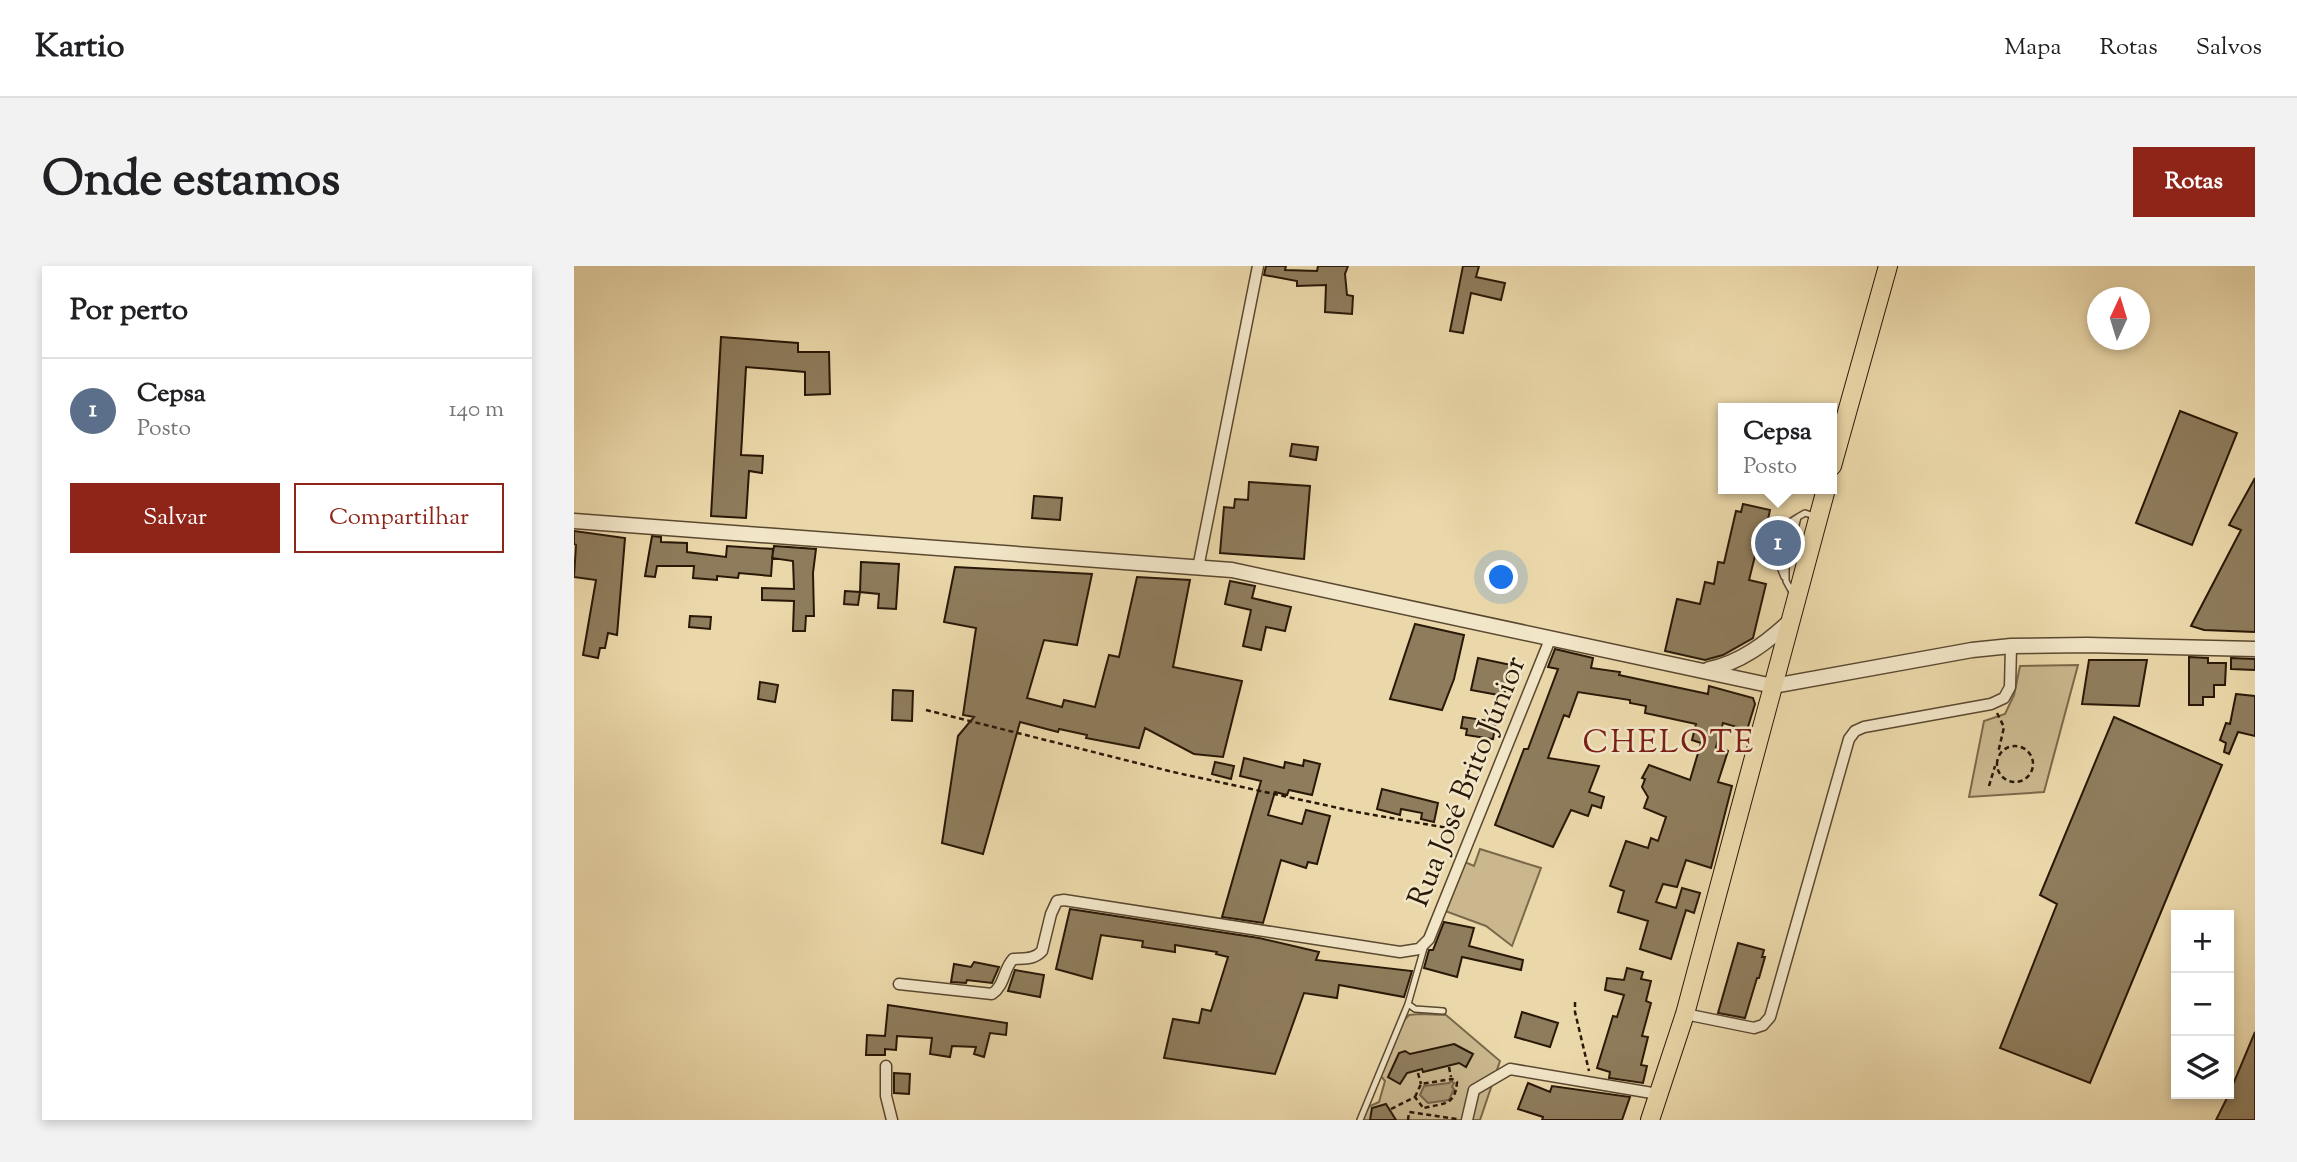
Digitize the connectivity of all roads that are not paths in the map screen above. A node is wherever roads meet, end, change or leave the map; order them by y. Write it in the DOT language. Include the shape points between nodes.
graph roads {
  1 [pos="1258,266"];
  2 [pos="1888,266"];
  3 [pos="1837,448"];
  4 [pos="1816,504"];
  5 [pos="574,521"];
  6 [pos="1198,568"];
  7 [pos="1795,600"];
  8 [pos="1789,622"];
  9 [pos="1551,637"];
  10 [pos="2011,646"];
  11 [pos="2255,649"];
  12 [pos="1704,670"];
  13 [pos="1773,686"];
  14 [pos="1426,942"];
  15 [pos="898,984"];
  16 [pos="1408,1004"];
  17 [pos="1443,1011"];
  18 [pos="1685,1014"];
  19 [pos="886,1066"];
  20 [pos="1658,1094"];
  21 [pos="892,1120"];
  22 [pos="1360,1120"];
  23 [pos="1464,1120"];
  24 [pos="1650,1120"];
  1 -- 6 [label="street"];
  2 -- 3 [label="main road"];
  4 -- 7 [label="main road"];
  4 -- 7 [label="lane" via="1798,517 1786,565 1786,581"];
  5 -- 6 [label="street"];
  6 -- 9 [label="street" via="1232,570"];
  7 -- 8 [label="main road"];
  8 -- 12 [label="street" via="1743,656"];
  8 -- 13 [label="main road"];
  9 -- 12 [label="street"];
  9 -- 14 [label="street, Rua José Brito Júnior"];
  10 -- 11 [label="street"];
  10 -- 13 [label="street"];
  10 -- 18 [label="street" via="2010,687 2004,698 1864,727 1849,739 1770,1017 1763,1025 1754,1028"];
  12 -- 13 [label="street"];
  13 -- 18 [label="main road"];
  14 -- 15 [label="street" via="1419,949 1400,952 1064,900 1053,907 1042,951 1031,958 1013,959 992,994"];
  14 -- 16 [label="lane"];
  16 -- 17 [label="lane" via="1415,1009"];
  16 -- 22 [label="lane"];
  18 -- 20 [label="main road"];
  19 -- 21 [label="street"];
  20 -- 23 [label="street" via="1510,1069 1474,1090"];
  20 -- 24 [label="main road"];
}
